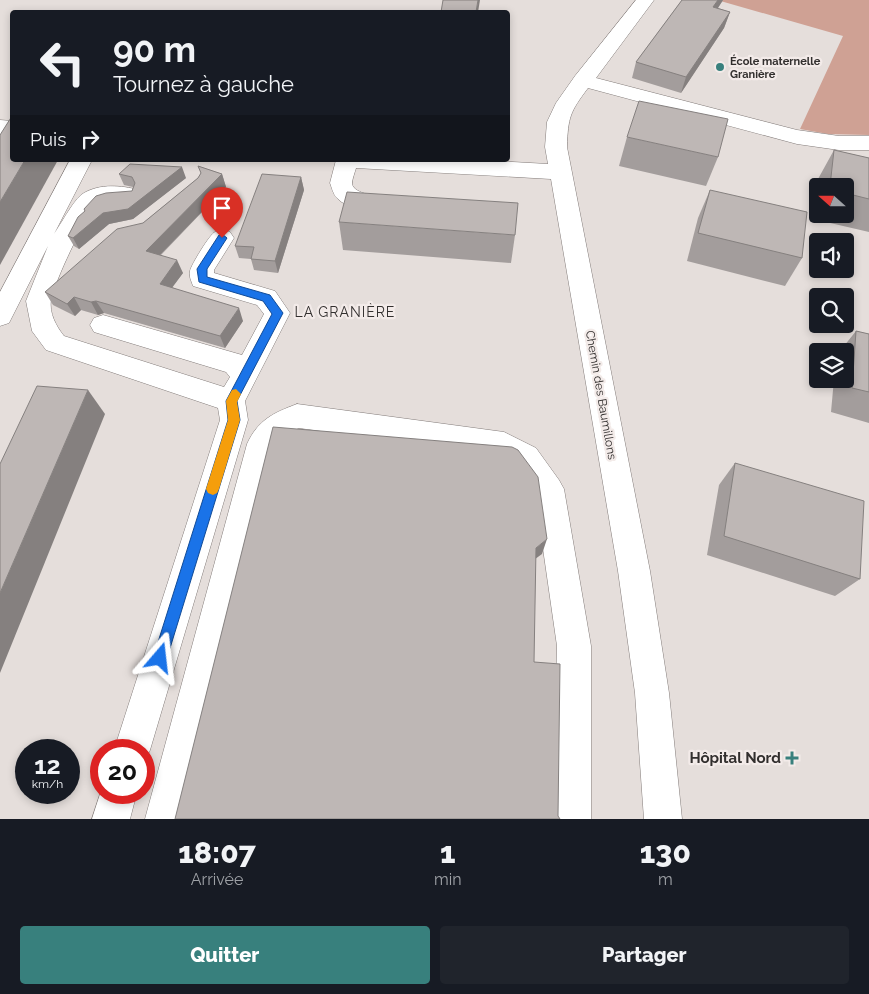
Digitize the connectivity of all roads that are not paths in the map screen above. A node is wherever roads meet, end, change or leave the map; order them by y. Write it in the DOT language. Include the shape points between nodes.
graph roads {
  1 [pos="645,0"];
  2 [pos="582,80"];
  3 [pos="869,143"];
  4 [pos="80,162"];
  5 [pos="346,162"];
  6 [pos="383,162"];
  7 [pos="561,172"];
  8 [pos="127,195"];
  9 [pos="400,208"];
  10 [pos="222,238"];
  11 [pos="74,270"];
  12 [pos="38,301"];
  13 [pos="0,316"];
  14 [pos="103,325"];
  15 [pos="245,377"];
  16 [pos="231,401"];
  17 [pos="135,739"];
  18 [pos="115,804"];
  19 [pos="111,819"];
  20 [pos="164,819"];
  21 [pos="572,819"];
  22 [pos="663,819"];
  1 -- 2 [label="street, Chemin des Baumillons"];
  2 -- 3 [label="street" via="797,137"];
  2 -- 7 [label="street, Chemin des Baumillons" via="557,122 556,147"];
  4 -- 13 [label="street"];
  5 -- 9 [label="street" via="341,183 345,193 357,200"];
  6 -- 7 [label="street"];
  7 -- 22 [label="street, Chemin des Baumillons" via="634,571 652,693"];
  8 -- 12 [label="street" via="103,194 89,201 62,241"];
  10 -- 15 [label="street" via="202,269 202,279 266,298 277,313"];
  11 -- 12 [label="street"];
  12 -- 16 [label="street" via="40,319 55,343"];
  14 -- 15 [label="street" via="235,364"];
  15 -- 16 [label="street"];
  16 -- 17 [label="street" via="234,420"];
  18 -- 19 [label="street"];
  20 -- 21 [label="street" via="261,444 275,426 297,416 504,444 526,458 549,489 574,646"];
}
